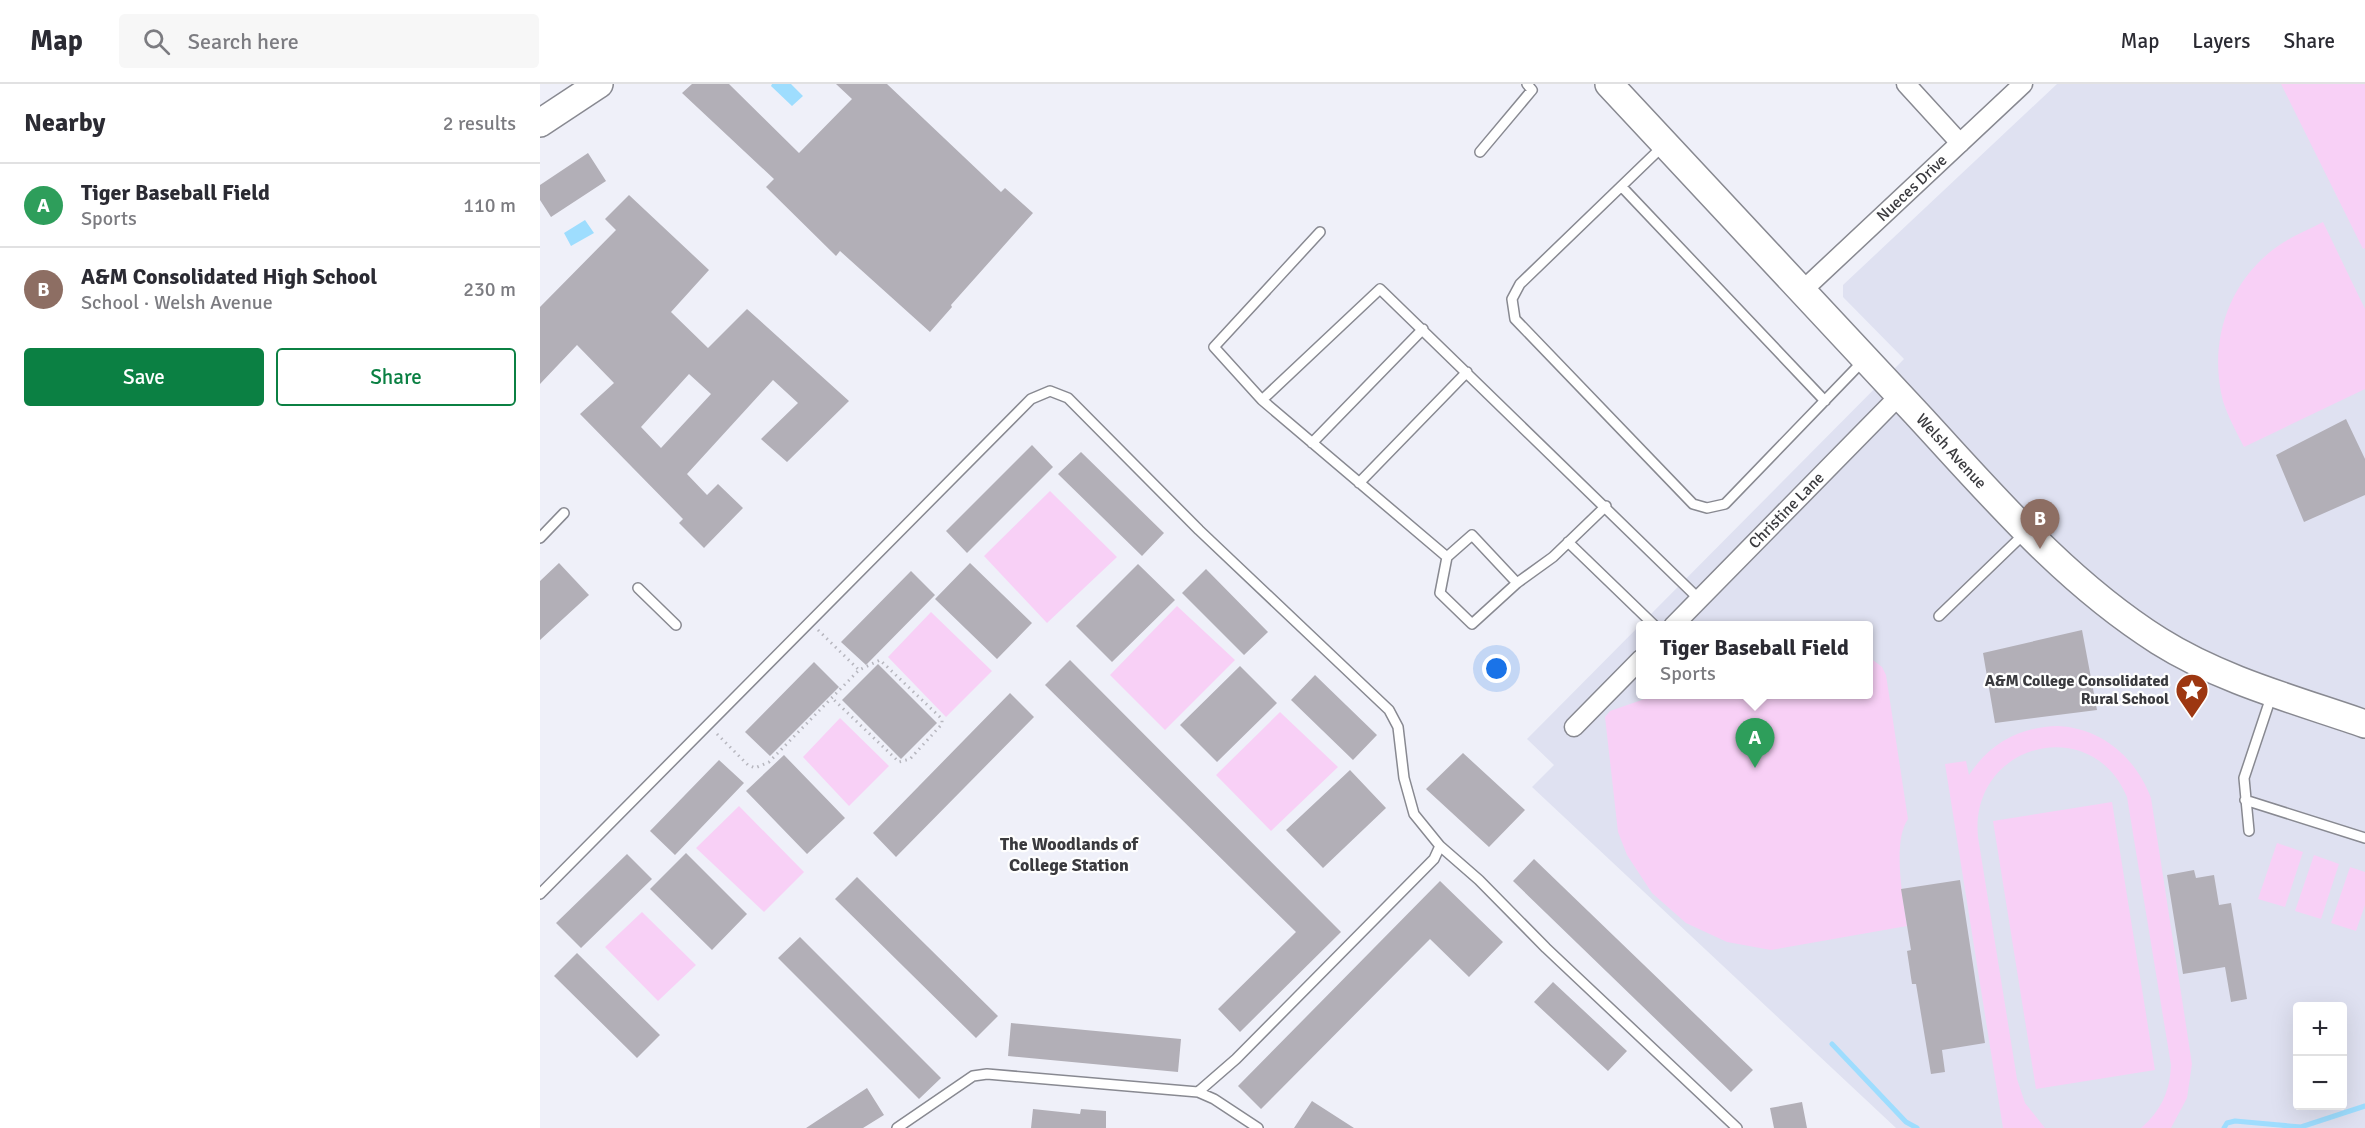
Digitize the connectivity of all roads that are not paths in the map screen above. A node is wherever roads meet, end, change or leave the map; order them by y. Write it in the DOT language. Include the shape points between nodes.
graph roads {
  1 [pos="599,84"];
  2 [pos="1527,84"];
  3 [pos="1609,84"];
  4 [pos="1906,84"];
  5 [pos="2023,84"];
  6 [pos="540,123"];
  7 [pos="1960,143"];
  8 [pos="1665,145"];
  9 [pos="1480,152"];
  10 [pos="1622,187"];
  11 [pos="1320,232"];
  12 [pos="1802,292"];
  13 [pos="1424,329"];
  14 [pos="1865,359"];
  15 [pos="1467,372"];
  16 [pos="1899,396"];
  17 [pos="1262,400"];
  18 [pos="1825,401"];
  19 [pos="1312,443"];
  20 [pos="1359,483"];
  21 [pos="1606,506"];
  22 [pos="564,513"];
  23 [pos="2026,531"];
  24 [pos="540,538"];
  25 [pos="1568,542"];
  26 [pos="1447,557"];
  27 [pos="1517,583"];
  28 [pos="638,588"];
  29 [pos="1700,599"];
  30 [pos="1939,616"];
  31 [pos="1650,621"];
  32 [pos="1678,621"];
  33 [pos="676,625"];
  34 [pos="1636,663"];
  35 [pos="2273,692"];
  36 [pos="2365,724"];
  37 [pos="1574,727"];
  38 [pos="2245,800"];
  39 [pos="2249,831"];
  40 [pos="2365,838"];
  41 [pos="1440,846"];
  42 [pos="540,894"];
  43 [pos="1198,1092"];
  44 [pos="897,1128"];
  45 [pos="1258,1128"];
  46 [pos="1737,1128"];
  1 -- 6 [label="main road"];
  2 -- 9 [label="lane" via="1532,90"];
  3 -- 8 [label="main road, Welsh Avenue"];
  4 -- 7 [label="street"];
  5 -- 7 [label="street, Nueces Drive"];
  7 -- 12 [label="street, Nueces Drive"];
  8 -- 10 [label="lane"];
  8 -- 12 [label="main road, Welsh Avenue"];
  10 -- 18 [label="lane"];
  10 -- 18 [label="lane" via="1521,284 1512,298 1515,319 1693,504 1707,508 1725,504"];
  11 -- 17 [label="lane" via="1214,347"];
  12 -- 14 [label="main road, Welsh Avenue"];
  13 -- 15 [label="lane"];
  13 -- 17 [label="lane" via="1380,289"];
  13 -- 19 [label="lane"];
  14 -- 16 [label="main road, Welsh Avenue"];
  14 -- 18 [label="lane"];
  15 -- 20 [label="lane"];
  15 -- 21 [label="lane"];
  16 -- 23 [label="main road, Welsh Avenue"];
  16 -- 29 [label="street, Christine Lane"];
  17 -- 19 [label="lane"];
  19 -- 20 [label="lane"];
  20 -- 26 [label="lane"];
  21 -- 25 [label="lane"];
  21 -- 29 [label="lane"];
  22 -- 24 [label="lane"];
  23 -- 30 [label="lane"];
  23 -- 35 [label="main road, Welsh Avenue" via="2087,588 2160,642"];
  25 -- 27 [label="lane"];
  25 -- 31 [label="lane"];
  26 -- 27 [label="lane" via="1472,535"];
  26 -- 27 [label="lane" via="1440,593 1472,624"];
  28 -- 33 [label="lane"];
  29 -- 32 [label="street, Christine Lane"];
  34 -- 37 [label="street"];
  35 -- 36 [label="main road, Welsh Avenue"];
  35 -- 38 [label="lane" via="2246,769"];
  38 -- 39 [label="lane"];
  38 -- 40 [label="lane"];
  41 -- 42 [label="lane" via="1414,814 1404,778 1398,727 1389,710 1199,530 1068,398 1050,391 1031,399"];
  41 -- 43 [label="lane" via="1426,868 1236,1059"];
  41 -- 46 [label="lane"];
  43 -- 44 [label="lane" via="987,1074 973,1076"];
  43 -- 45 [label="lane"];
}
